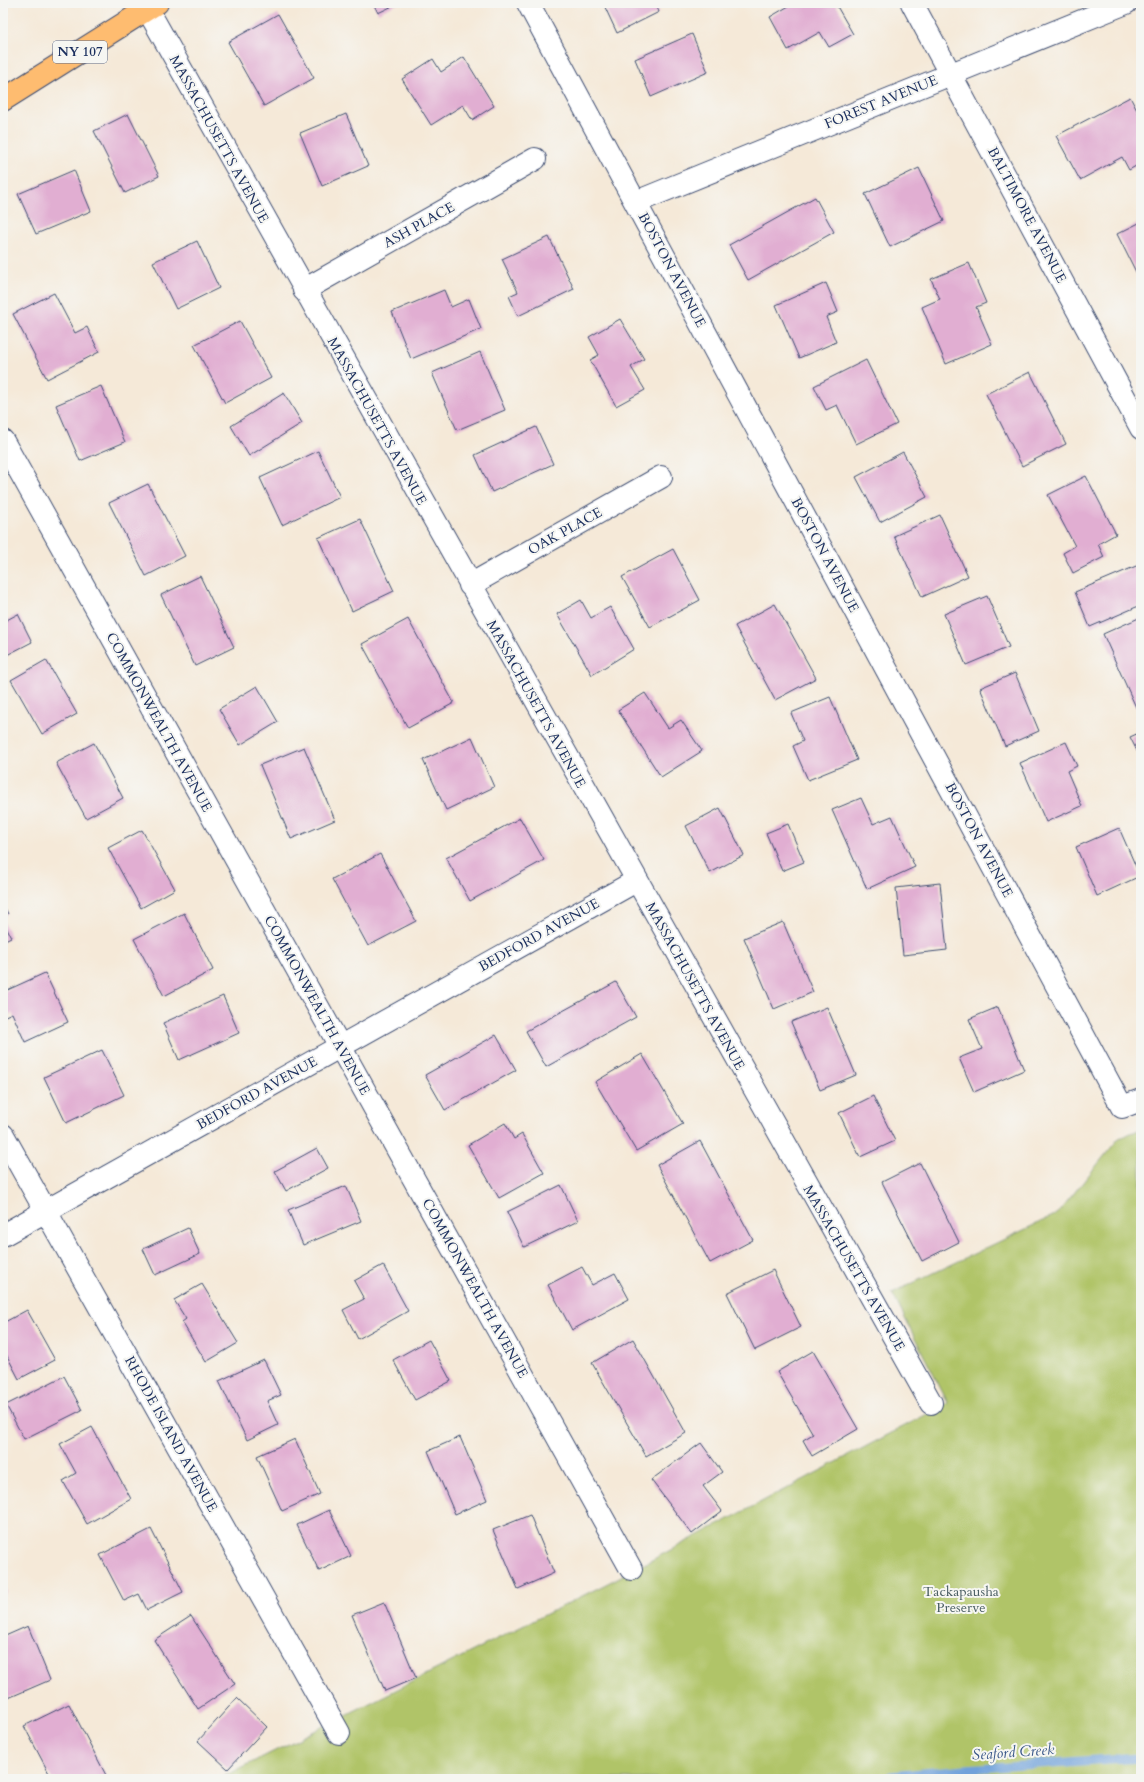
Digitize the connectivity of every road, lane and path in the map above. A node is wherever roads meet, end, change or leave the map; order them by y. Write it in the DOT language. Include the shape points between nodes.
graph roads {
  1 [pos="528,3"];
  2 [pos="912,3"];
  3 [pos="1126,3"];
  4 [pos="149,5"];
  5 [pos="950,74"];
  6 [pos="3,100"];
  7 [pos="534,159"];
  8 [pos="636,202"];
  9 [pos="304,290"];
  10 [pos="1141,428"];
  11 [pos="3,441"];
  12 [pos="661,477"];
  13 [pos="470,585"];
  14 [pos="636,881"];
  15 [pos="340,1047"];
  16 [pos="1132,1103"];
  17 [pos="3,1135"];
  18 [pos="46,1211"];
  19 [pos="3,1235"];
  20 [pos="931,1403"];
  21 [pos="631,1569"];
  22 [pos="339,1733"];
  1 -- 8 [label="street, BOSTON AVENUE"];
  2 -- 5 [label="street, BALTIMORE AVENUE"];
  3 -- 5 [label="street, FOREST AVENUE"];
  4 -- 6 [label="main road, NY 107"];
  4 -- 9 [label="street, MASSACHUSETTS AVENUE"];
  5 -- 8 [label="street, FOREST AVENUE"];
  5 -- 10 [label="street, BALTIMORE AVENUE"];
  7 -- 9 [label="street, ASH PLACE"];
  8 -- 16 [label="street, BOSTON AVENUE"];
  9 -- 13 [label="street, MASSACHUSETTS AVENUE"];
  11 -- 15 [label="street, COMMONWEALTH AVENUE"];
  12 -- 13 [label="street, OAK PLACE"];
  13 -- 14 [label="street, MASSACHUSETTS AVENUE"];
  14 -- 15 [label="street, BEDFORD AVENUE"];
  14 -- 20 [label="street, MASSACHUSETTS AVENUE"];
  15 -- 18 [label="street, BEDFORD AVENUE"];
  15 -- 21 [label="street, COMMONWEALTH AVENUE"];
  17 -- 18 [label="street, RHODE ISLAND AVENUE"];
  18 -- 19 [label="street, BEDFORD AVENUE"];
  18 -- 22 [label="street, RHODE ISLAND AVENUE"];
}
